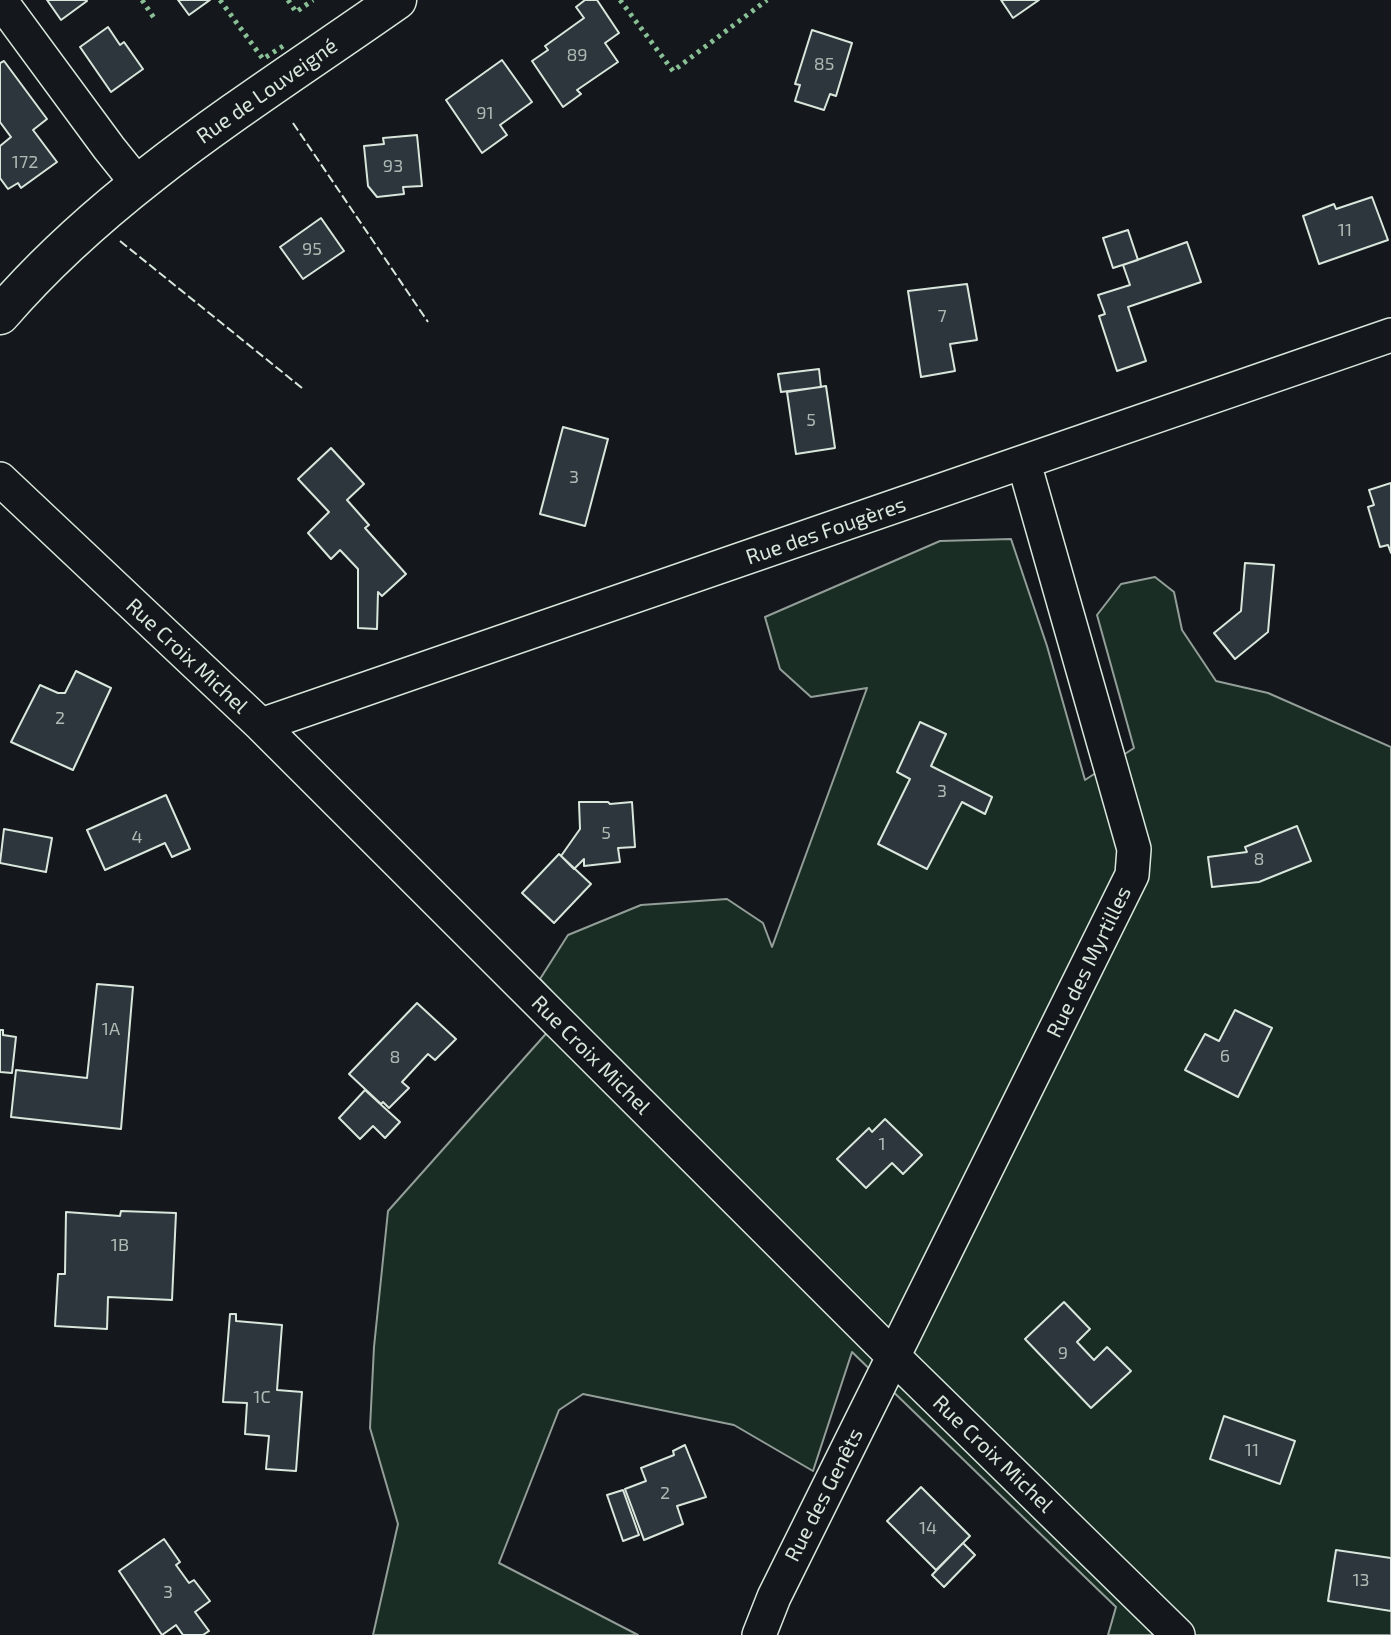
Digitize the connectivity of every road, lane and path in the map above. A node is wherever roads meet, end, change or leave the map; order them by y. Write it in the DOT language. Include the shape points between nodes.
graph roads {
  1 [pos="0,0"];
  2 [pos="397,0"];
  3 [pos="137,183"];
  4 [pos="0,315"];
  5 [pos="1391,335"];
  6 [pos="1024,463"];
  7 [pos="0,479"];
  8 [pos="261,725"];
  9 [pos="894,1357"];
  10 [pos="759,1635"];
  11 [pos="1178,1635"];
  1 -- 3 [label="street"];
  2 -- 3 [label="main road, Rue de Louveigné"];
  3 -- 4 [label="main road, Rue de Louveigné" via="72,239"];
  5 -- 6 [label="street, Rue des Fougères"];
  6 -- 8 [label="street, Rue des Fougères"];
  6 -- 9 [label="street, Rue des Myrtilles" via="1134,849 1132,875"];
  7 -- 8 [label="street, Rue Croix Michel"];
  8 -- 9 [label="street, Rue Croix Michel"];
  9 -- 10 [label="street, Rue des Genêts"];
  9 -- 11 [label="street, Rue Croix Michel"];
}
